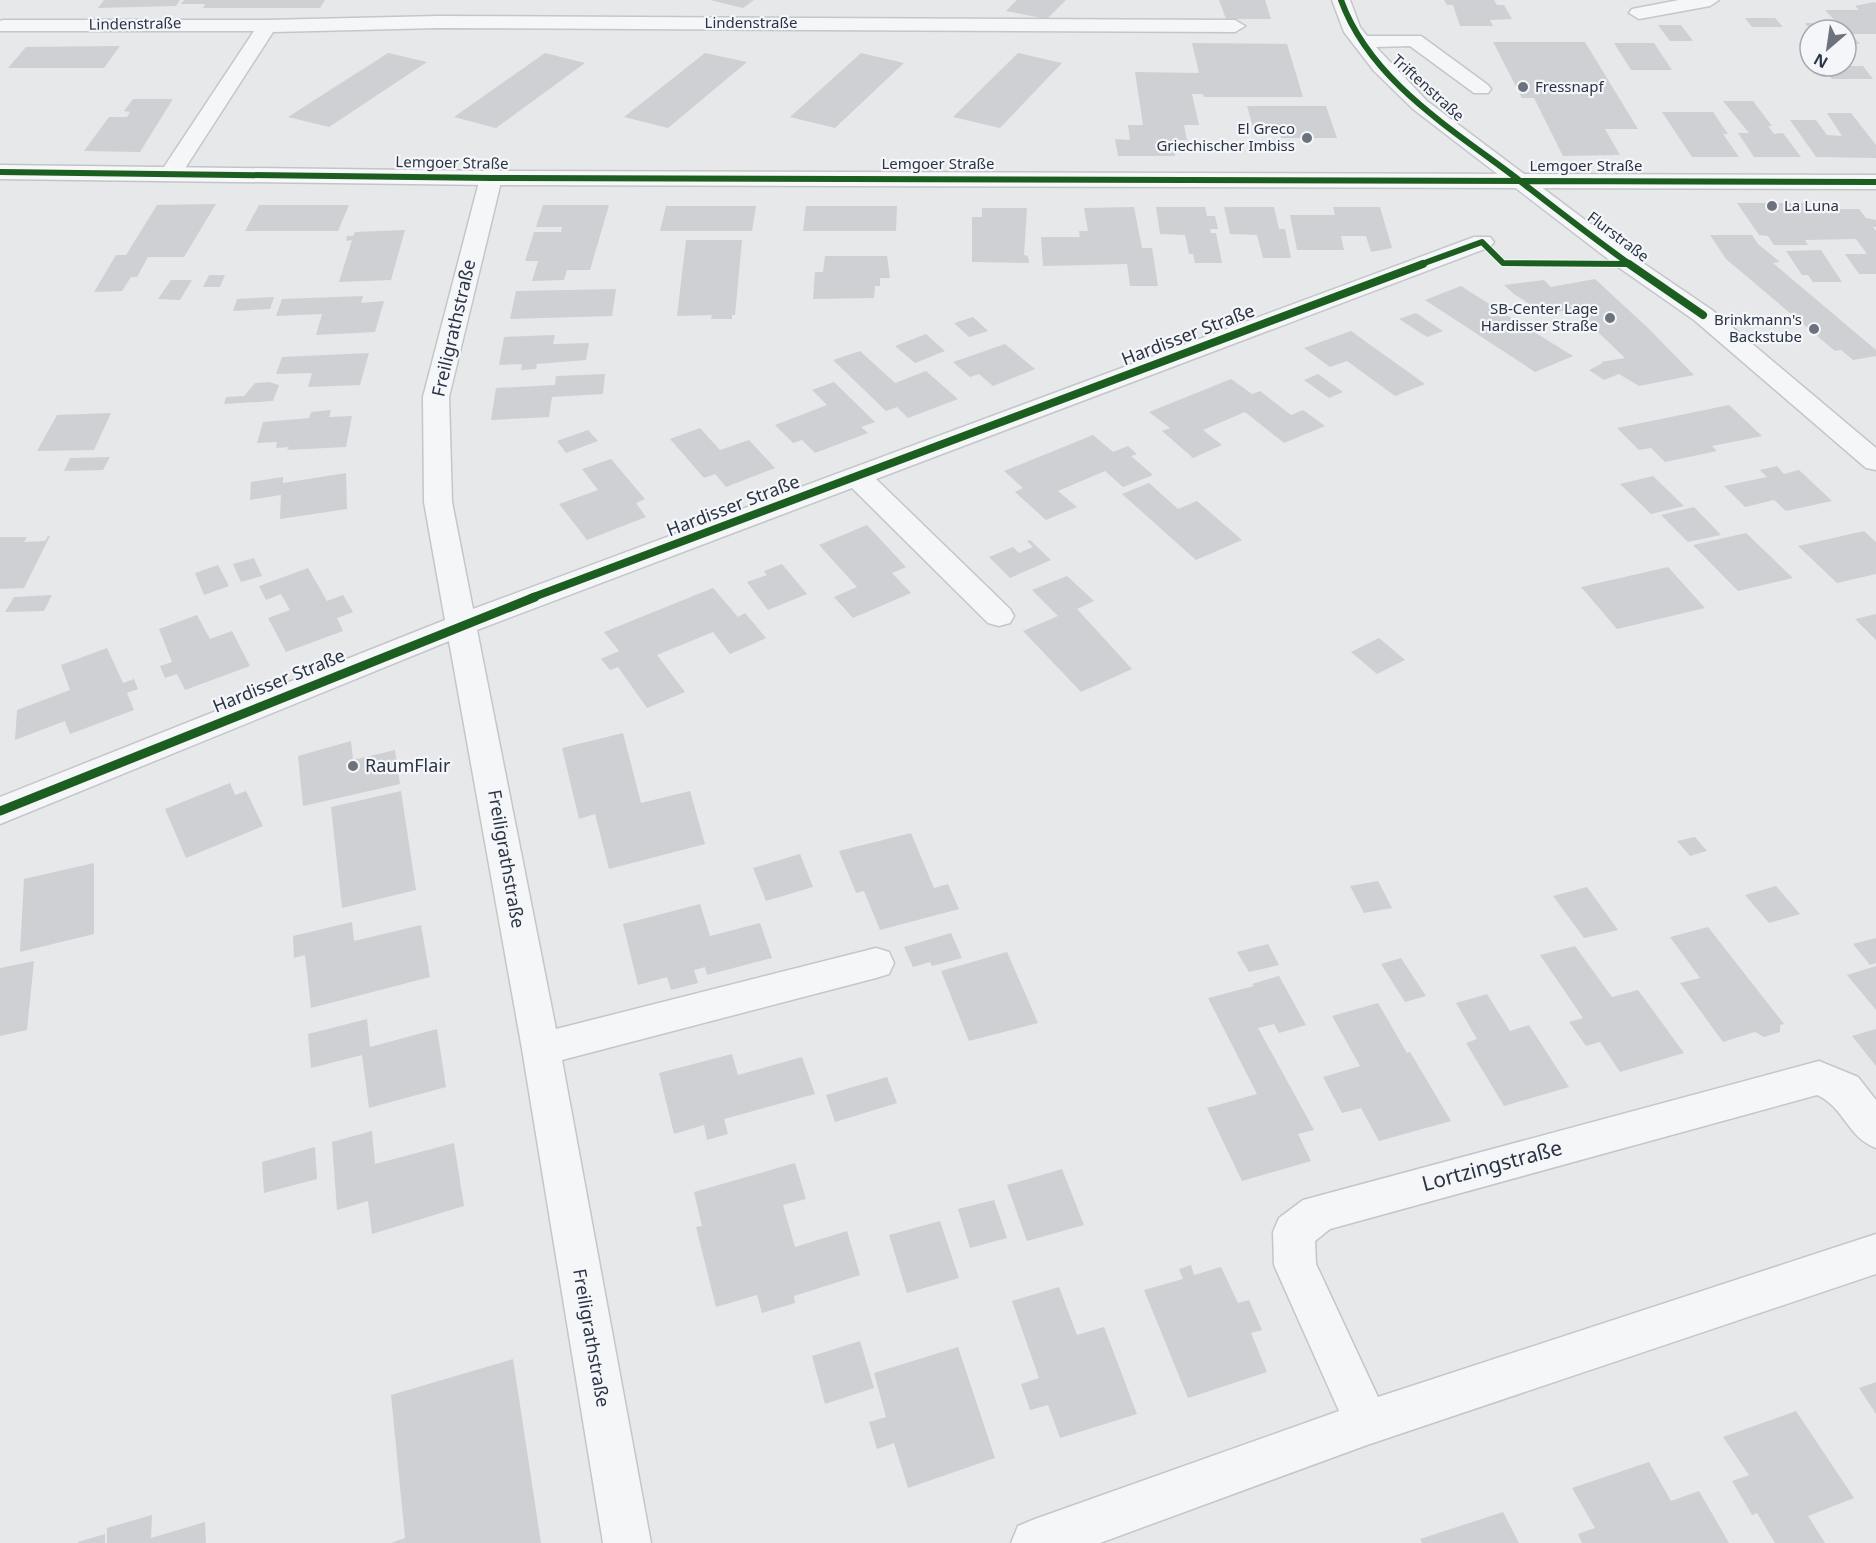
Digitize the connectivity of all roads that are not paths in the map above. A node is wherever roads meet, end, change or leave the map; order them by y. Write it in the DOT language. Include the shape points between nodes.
graph roads {
  1 [pos="440,0"];
  2 [pos="1341,0"];
  3 [pos="1710,0"];
  4 [pos="944,6"];
  5 [pos="1639,13"];
  6 [pos="438,21"];
  7 [pos="924,24"];
  8 [pos="3,26"];
  9 [pos="267,26"];
  10 [pos="1235,27"];
  11 [pos="1362,42"];
  12 [pos="1481,90"];
  13 [pos="0,172"];
  14 [pos="171,173"];
  15 [pos="491,178"];
  16 [pos="1516,180"];
  17 [pos="1876,182"];
  18 [pos="1482,242"];
  19 [pos="1876,462"];
  20 [pos="857,477"];
  21 [pos="999,616"];
  22 [pos="463,624"];
  23 [pos="0,811"];
  24 [pos="876,963"];
  25 [pos="541,1049"];
  26 [pos="1876,1130"];
  27 [pos="1876,1254"];
  28 [pos="1367,1423"];
  29 [pos="627,1543"];
  30 [pos="1035,1543"];
  1 -- 6 [label="street"];
  2 -- 11 [label="street, Triftenstraße" via="1351,28"];
  3 -- 5 [label="street"];
  4 -- 7 [label="street"];
  6 -- 7 [label="street, Lindenstraße"];
  6 -- 9 [label="street, Lindenstraße"];
  7 -- 10 [label="street, Lindenstraße"];
  8 -- 9 [label="street, Lindenstraße"];
  9 -- 14 [label="street"];
  11 -- 12 [label="street" via="1414,39"];
  11 -- 16 [label="street, Triftenstraße" via="1420,105"];
  13 -- 14 [label="main road, Lemgoer Straße"];
  14 -- 15 [label="main road, Lemgoer Straße"];
  15 -- 16 [label="main road, Lemgoer Straße"];
  15 -- 22 [label="street, Freiligrathstraße" via="436,397 438,502"];
  16 -- 17 [label="main road, Lemgoer Straße"];
  16 -- 19 [label="street, Flurstraße" via="1703,315"];
  18 -- 20 [label="street, Hardisser Straße"];
  20 -- 21 [label="street"];
  20 -- 22 [label="street, Hardisser Straße"];
  22 -- 23 [label="street, Hardisser Straße"];
  22 -- 25 [label="street, Freiligrathstraße"];
  24 -- 25 [label="street"];
  25 -- 29 [label="street, Freiligrathstraße"];
  26 -- 28 [label="street, Lortzingstraße" via="1844,1089 1819,1078 1318,1213 1294,1232 1295,1264"];
  27 -- 28 [label="street"];
  28 -- 30 [label="street"];
}
